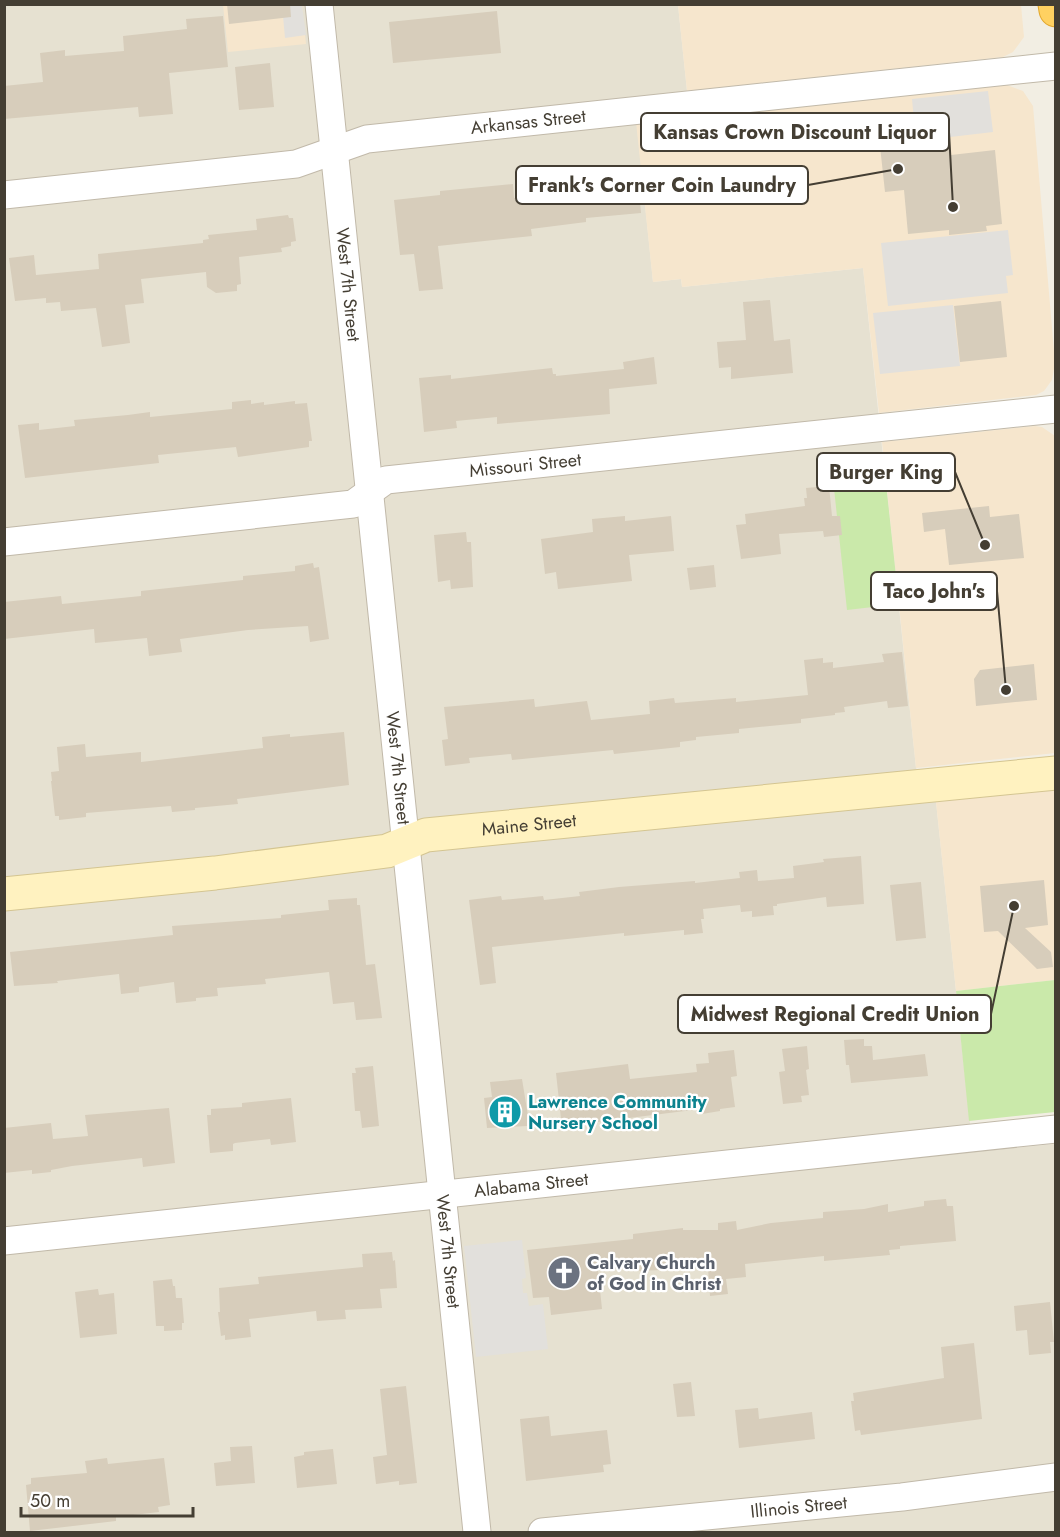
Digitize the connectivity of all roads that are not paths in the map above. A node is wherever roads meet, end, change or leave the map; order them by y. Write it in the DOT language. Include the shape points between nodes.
graph roads {
  1 [pos="319,4"];
  2 [pos="1055,4"];
  3 [pos="1056,10"];
  4 [pos="1056,66"];
  5 [pos="335,150"];
  6 [pos="4,195"];
  7 [pos="1056,409"];
  8 [pos="370,492"];
  9 [pos="4,542"];
  10 [pos="1056,772"];
  11 [pos="406,843"];
  12 [pos="4,894"];
  13 [pos="1056,1129"];
  14 [pos="443,1194"];
  15 [pos="4,1241"];
  16 [pos="1056,1477"];
  17 [pos="477,1533"];
  18 [pos="542,1533"];
  1 -- 5 [label="street, West 7th Street"];
  2 -- 3 [label="highway"];
  4 -- 5 [label="street, Arkansas Street" via="367,139"];
  5 -- 6 [label="street, Arkansas Street" via="296,164"];
  5 -- 8 [label="street, West 7th Street"];
  7 -- 8 [label="street, Missouri Street" via="386,480"];
  8 -- 9 [label="street, Missouri Street" via="353,504"];
  8 -- 11 [label="street, West 7th Street"];
  10 -- 11 [label="street, Maine Street" via="426,835"];
  11 -- 12 [label="street, Maine Street" via="369,854"];
  11 -- 14 [label="street, West 7th Street"];
  13 -- 14 [label="street, Alabama Street"];
  14 -- 15 [label="street, Alabama Street"];
  14 -- 17 [label="street, West 7th Street"];
  16 -- 18 [label="street, Illinois Street" via="902,1497"];
}
